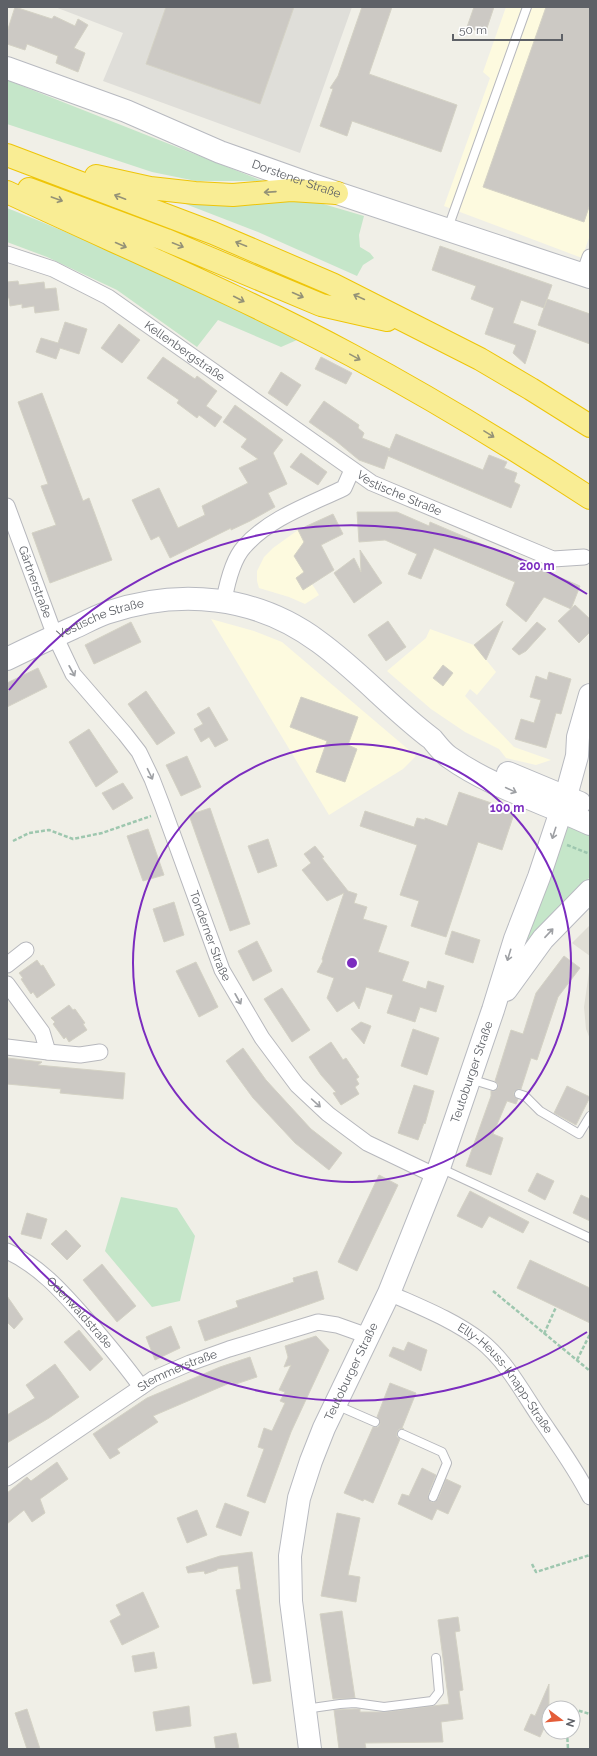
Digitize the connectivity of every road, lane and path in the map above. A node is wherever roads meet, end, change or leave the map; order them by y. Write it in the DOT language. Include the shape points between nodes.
graph roads {
  1 [pos="527,7"];
  2 [pos="7,68"];
  3 [pos="14,158"];
  4 [pos="7,181"];
  5 [pos="7,192"];
  6 [pos="337,192"];
  7 [pos="448,228"];
  8 [pos="7,254"];
  9 [pos="588,269"];
  10 [pos="419,327"];
  11 [pos="590,426"];
  12 [pos="352,470"];
  13 [pos="590,498"];
  14 [pos="7,506"];
  15 [pos="584,557"];
  16 [pos="224,600"];
  17 [pos="55,636"];
  18 [pos="7,659"];
  19 [pos="590,695"];
  20 [pos="578,737"];
  21 [pos="432,739"];
  22 [pos="530,782"];
  23 [pos="564,804"];
  24 [pos="162,805"];
  25 [pos="590,808"];
  26 [pos="590,824"];
  27 [pos="13,841"];
  28 [pos="562,843"];
  29 [pos="590,854"];
  30 [pos="590,891"];
  31 [pos="26,950"];
  32 [pos="7,965"];
  33 [pos="7,984"];
  34 [pos="493,1010"];
  35 [pos="7,1048"];
  36 [pos="48,1052"];
  37 [pos="100,1052"];
  38 [pos="469,1079"];
  39 [pos="493,1086"];
  40 [pos="519,1094"];
  41 [pos="590,1116"];
  42 [pos="438,1172"];
  43 [pos="590,1238"];
  44 [pos="7,1251"];
  45 [pos="493,1291"];
  46 [pos="389,1293"];
  47 [pos="556,1307"];
  48 [pos="544,1334"];
  49 [pos="590,1334"];
  50 [pos="368,1336"];
  51 [pos="577,1360"];
  52 [pos="590,1371"];
  53 [pos="141,1387"];
  54 [pos="335,1404"];
  55 [pos="375,1422"];
  56 [pos="402,1434"];
  57 [pos="7,1478"];
  58 [pos="433,1497"];
  59 [pos="590,1497"];
  60 [pos="590,1555"];
  61 [pos="532,1564"];
  62 [pos="436,1658"];
  63 [pos="304,1710"];
  64 [pos="310,1749"];
  1 -- 7 [label="lane"];
  2 -- 6 [label="main road, Dorstener Straße" via="126,111 220,152"];
  6 -- 3 [label="highway, one-way" via="292,190 233,195 195,193 150,188"];
  10 -- 3 [label="highway, one-way" via="253,249"];
  4 -- 10 [label="highway, one-way" via="166,240 321,305"];
  5 -- 13 [label="highway, one-way" via="218,289 351,355 476,426"];
  6 -- 7 [label="main road, Dorstener Straße"];
  7 -- 9 [label="main road, Dorstener Straße"];
  8 -- 12 [label="street, Kellenbergstraße" via="53,269 108,297"];
  10 -- 11 [label="highway" via="531,389"];
  12 -- 15 [label="street, Vestische Straße" via="372,483 553,559"];
  12 -- 16 [label="street, Vestische Straße" via="344,488 286,516 263,530 244,547 228,581"];
  14 -- 17 [label="street, Gärtnerstraße"];
  16 -- 17 [label="main road, Vestische Straße" via="165,599 138,604 104,614"];
  16 -- 21 [label="main road, Vestische Straße" via="277,616 318,641"];
  17 -- 18 [label="main road, Vestische Straße"];
  17 -- 24 [label="street, Tonderner Straße, one-way" via="72,674 139,752"];
  19 -- 20 [label="main road"];
  20 -- 22 [label="main road" via="562,768 550,776"];
  20 -- 23 [label="main road, Teutoburger Straße" via="577,756"];
  21 -- 22 [label="main road, Vestische Straße"];
  21 -- 23 [label="main road, Vestische Straße, one-way" via="448,756 480,775 538,803"];
  22 -- 23 [label="main road, Vestische Straße"];
  23 -- 25 [label="main road"];
  23 -- 26 [label="main road"];
  23 -- 34 [label="main road, Teutoburger Straße, one-way" via="515,939"];
  24 -- 27 [label="path" via="155,814 102,833 73,839 49,830 29,832"];
  24 -- 42 [label="street, Tonderner Straße, one-way" via="222,970 262,1038 293,1080 328,1114 367,1143"];
  28 -- 29 [label="path"];
  34 -- 30 [label="main road, Teutoburger Straße, one-way" via="543,939"];
  31 -- 32 [label="street"];
  33 -- 36 [label="street" via="42,1032"];
  34 -- 38 [label="main road, Teutoburger Straße"];
  35 -- 36 [label="street"];
  36 -- 37 [label="street" via="80,1055"];
  38 -- 39 [label="lane"];
  38 -- 42 [label="main road, Teutoburger Straße"];
  40 -- 41 [label="lane" via="525,1096 540,1111 579,1134"];
  42 -- 43 [label="lane"];
  42 -- 46 [label="main road, Teutoburger Straße"];
  44 -- 53 [label="street, Odenwaldstraße" via="36,1268 58,1286 123,1361"];
  45 -- 48 [label="path"];
  46 -- 50 [label="main road, Teutoburger Straße"];
  46 -- 59 [label="street, Elly-Heuss-Knapp-Straße" via="464,1330 493,1352 508,1369"];
  47 -- 48 [label="path"];
  48 -- 51 [label="path"];
  49 -- 51 [label="path"];
  50 -- 53 [label="street, Stemmerstraße" via="325,1322 309,1324 229,1349 153,1379"];
  50 -- 54 [label="main road, Teutoburger Straße"];
  51 -- 52 [label="path"];
  53 -- 57 [label="street, Stemmerstraße"];
  54 -- 55 [label="lane"];
  54 -- 63 [label="main road, Teutoburger Straße" via="302,1485 292,1541 291,1601"];
  56 -- 58 [label="lane" via="442,1452 447,1463"];
  60 -- 61 [label="path" via="536,1572"];
  62 -- 63 [label="lane" via="439,1692 432,1702 384,1707 355,1703"];
  63 -- 64 [label="main road, Teutoburger Straße"];
}
